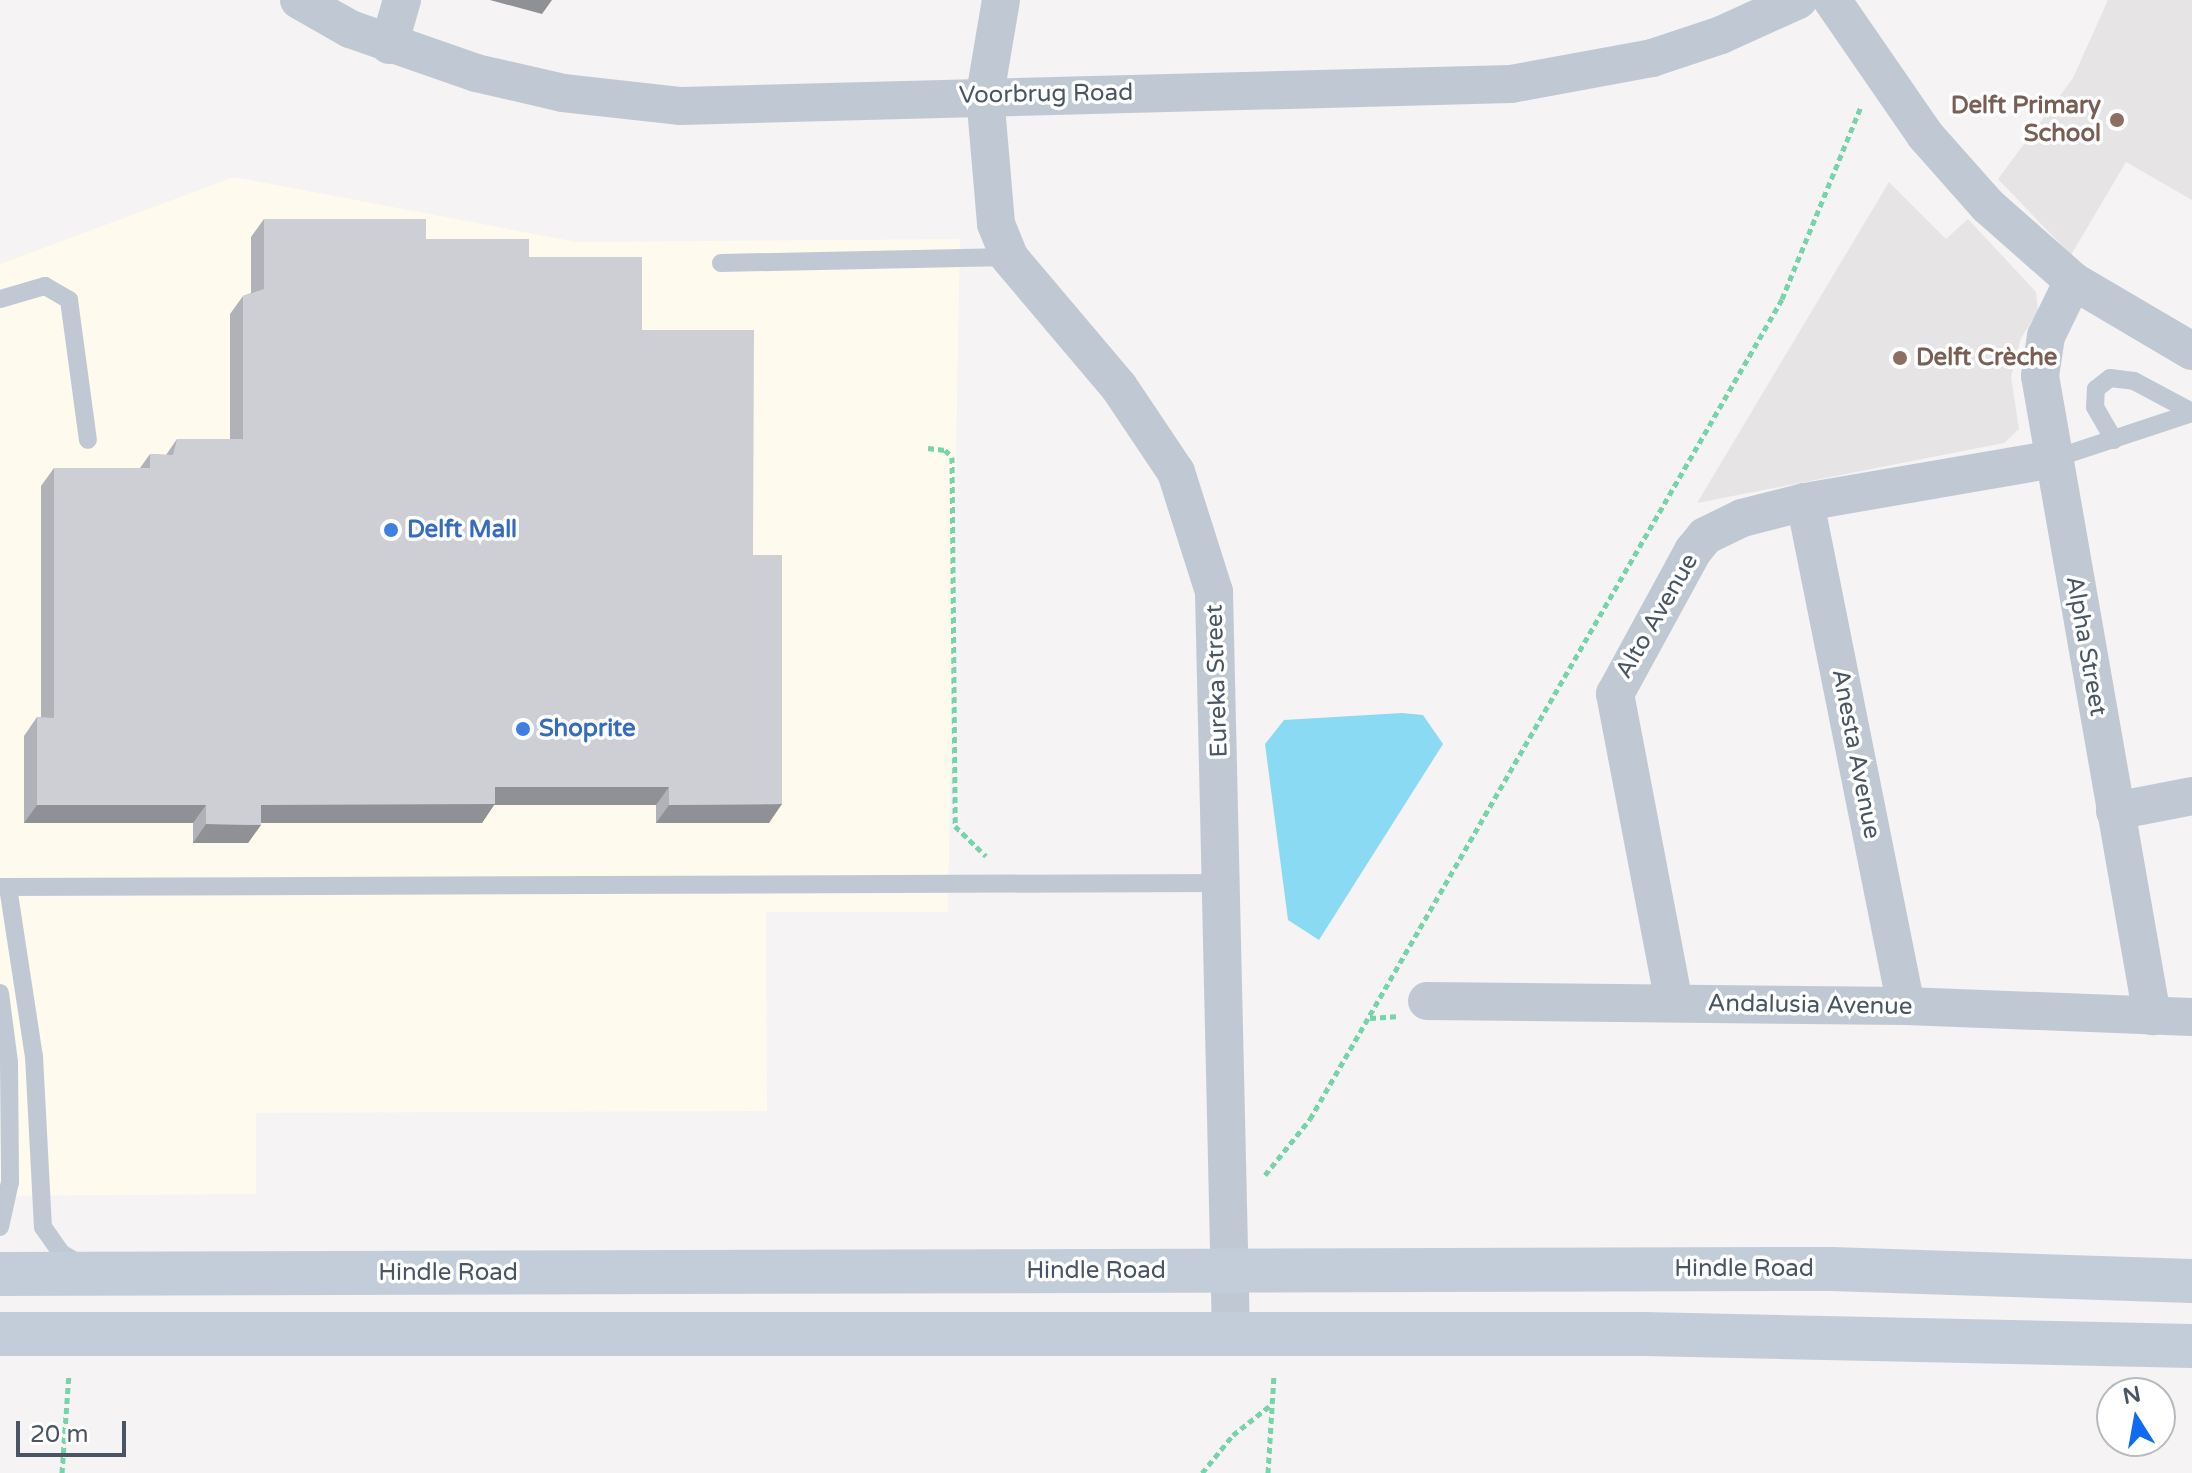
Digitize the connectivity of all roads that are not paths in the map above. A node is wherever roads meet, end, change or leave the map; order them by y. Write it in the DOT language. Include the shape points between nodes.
graph roads {
  1 [pos="299,0"];
  2 [pos="402,0"];
  3 [pos="1001,0"];
  4 [pos="1798,0"];
  5 [pos="1832,0"];
  6 [pos="389,45"];
  7 [pos="985,95"];
  8 [pos="1009,257"];
  9 [pos="721,263"];
  10 [pos="2073,281"];
  11 [pos="0,299"];
  12 [pos="2192,351"];
  13 [pos="2192,412"];
  14 [pos="88,440"];
  15 [pos="2114,440"];
  16 [pos="2053,459"];
  17 [pos="1805,502"];
  18 [pos="2192,796"];
  19 [pos="2115,811"];
  20 [pos="1223,883"];
  21 [pos="4,887"];
  22 [pos="0,993"];
  23 [pos="1427,1001"];
  24 [pos="1674,1003"];
  25 [pos="1906,1006"];
  26 [pos="2152,1016"];
  27 [pos="2192,1017"];
  28 [pos="0,1227"];
  29 [pos="1229,1271"];
  30 [pos="101,1273"];
  31 [pos="0,1274"];
  32 [pos="2192,1281"];
  33 [pos="0,1334"];
  34 [pos="1231,1335"];
  35 [pos="2192,1346"];
  1 -- 6 [label="street, Voorbrug Road"];
  2 -- 6 [label="street"];
  3 -- 7 [label="street, Eureka Street"];
  4 -- 7 [label="street, Voorbrug Road" via="1721,35 1652,58 1511,84"];
  5 -- 10 [label="street" via="1953,170"];
  6 -- 7 [label="street, Voorbrug Road" via="505,81 651,104"];
  7 -- 8 [label="street, Eureka Street" via="996,224"];
  8 -- 9 [label="lane"];
  8 -- 20 [label="street, Eureka Street" via="1147,425 1176,472 1195,520 1214,592"];
  10 -- 12 [label="street"];
  10 -- 16 [label="street, Alpha Street" via="2042,355 2040,376"];
  11 -- 14 [label="lane" via="45,286 69,300"];
  13 -- 15 [label="lane"];
  13 -- 15 [label="lane" via="2134,381 2110,378 2096,389 2095,407"];
  15 -- 16 [label="lane"];
  16 -- 17 [label="street, Alto Avenue"];
  16 -- 19 [label="street, Alpha Street"];
  17 -- 24 [label="street, Alto Avenue" via="1742,518 1705,536 1615,694"];
  17 -- 25 [label="street, Anesta Avenue"];
  18 -- 19 [label="street"];
  19 -- 26 [label="street, Alpha Street"];
  20 -- 21 [label="lane"];
  20 -- 29 [label="street, Eureka Street"];
  21 -- 30 [label="lane" via="34,1056 43,1227 61,1253"];
  22 -- 28 [label="lane" via="9,1062 10,1182"];
  23 -- 24 [label="street, Andalusia Avenue"];
  24 -- 25 [label="street, Andalusia Avenue"];
  25 -- 26 [label="street, Andalusia Avenue"];
  26 -- 27 [label="street, Andalusia Avenue"];
  29 -- 30 [label="main road, Hindle Road"];
  29 -- 32 [label="main road, Hindle Road" via="1831,1269"];
  29 -- 34 [label="street, Eureka Street"];
  30 -- 31 [label="main road, Hindle Road"];
  33 -- 34 [label="main road"];
  34 -- 35 [label="main road" via="1645,1334"];
}
